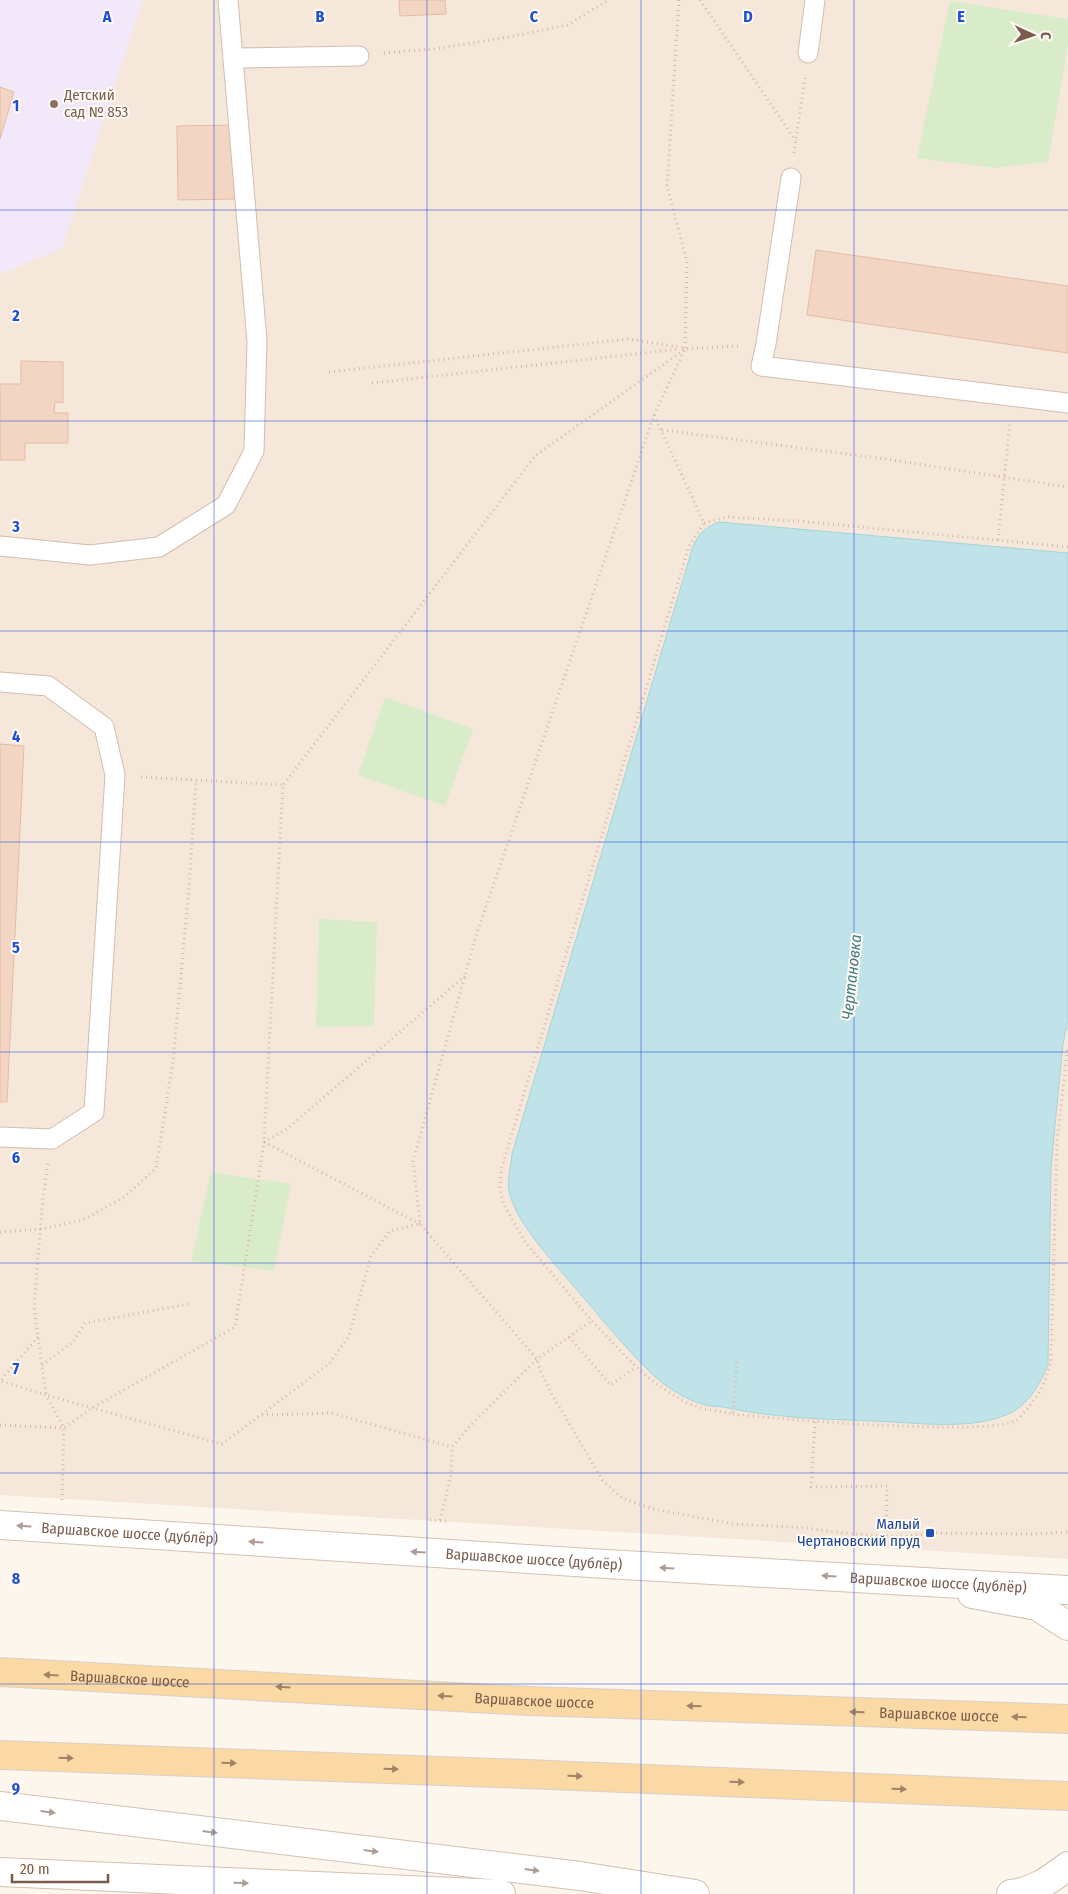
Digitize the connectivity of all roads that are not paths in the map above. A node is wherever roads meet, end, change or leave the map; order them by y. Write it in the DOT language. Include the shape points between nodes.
graph roads {
  1 [pos="228,0"];
  2 [pos="816,0"];
  3 [pos="808,53"];
  4 [pos="359,56"];
  5 [pos="233,58"];
  6 [pos="790,178"];
  7 [pos="1068,403"];
  8 [pos="0,546"];
  9 [pos="0,682"];
  10 [pos="0,1137"];
  11 [pos="0,1525"];
  12 [pos="895,1580"];
  13 [pos="1068,1590"];
  14 [pos="1068,1626"];
  15 [pos="0,1672"];
  16 [pos="1068,1719"];
  17 [pos="0,1755"];
  18 [pos="1068,1796"];
  19 [pos="0,1806"];
  20 [pos="1068,1866"];
  21 [pos="0,1872"];
  22 [pos="501,1894"];
  23 [pos="695,1894"];
  24 [pos="1011,1894"];
  1 -- 5 [label="lane"];
  2 -- 3 [label="lane"];
  4 -- 5 [label="lane"];
  5 -- 8 [label="lane" via="257,341 254,451 226,505 159,547 90,555"];
  6 -- 7 [label="lane" via="762,366"];
  9 -- 10 [label="lane" via="48,686 104,727 115,775 94,1112 52,1139"];
  12 -- 11 [label="main road, Варшавское шоссе (дублёр), one-way"];
  12 -- 13 [label="main road, Варшавское шоссе (дублёр)"];
  12 -- 14 [label="main road" via="1037,1606"];
  16 -- 15 [label="main road, Варшавское шоссе, one-way" via="529,1701"];
  17 -- 18 [label="main road, one-way"];
  19 -- 23 [label="main road, one-way" via="580,1876"];
  20 -- 24 [label="main road" via="1030,1890"];
  21 -- 22 [label="main road, one-way"];
}
